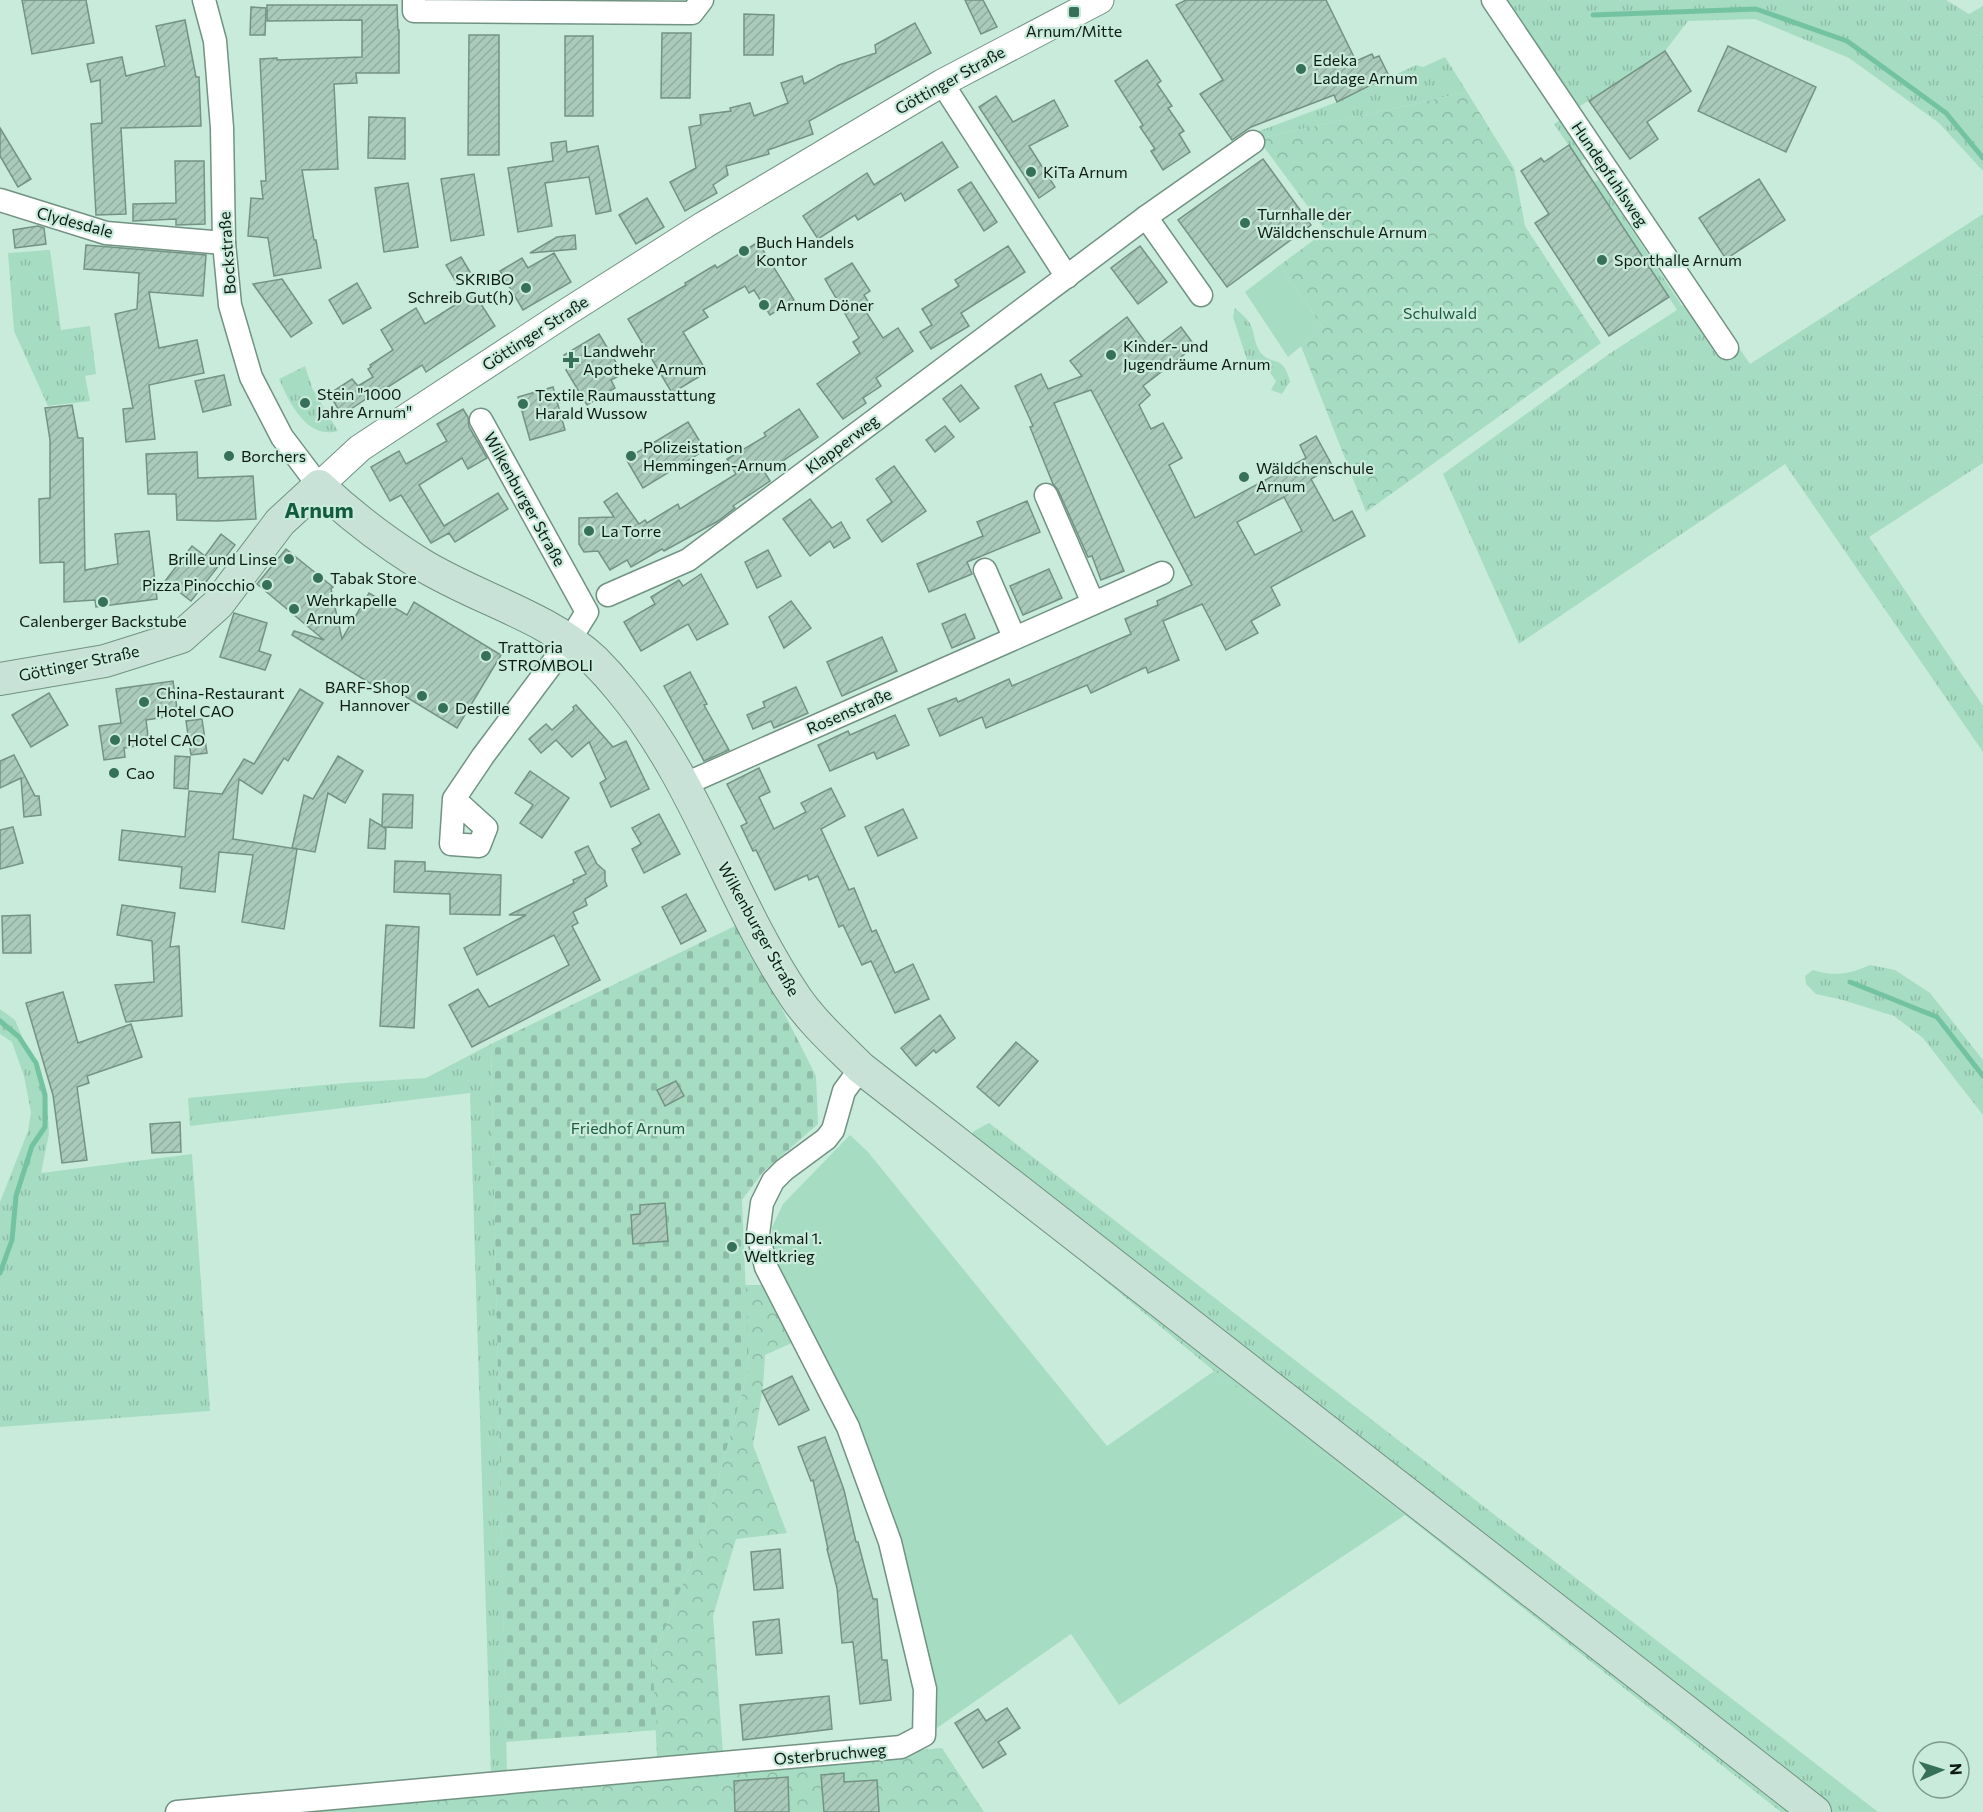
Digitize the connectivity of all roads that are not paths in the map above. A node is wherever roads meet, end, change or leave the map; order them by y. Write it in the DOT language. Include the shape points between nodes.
graph roads {
  1 [pos="204,0"];
  2 [pos="414,0"];
  3 [pos="702,0"];
  4 [pos="1100,0"];
  5 [pos="1493,0"];
  6 [pos="942,83"];
  7 [pos="1253,142"];
  8 [pos="0,200"];
  9 [pos="1146,217"];
  10 [pos="224,243"];
  11 [pos="1067,277"];
  12 [pos="1202,295"];
  13 [pos="1727,348"];
  14 [pos="481,420"];
  15 [pos="319,486"];
  16 [pos="1046,495"];
  17 [pos="985,570"];
  18 [pos="1162,573"];
  19 [pos="608,595"];
  20 [pos="1093,603"];
  21 [pos="1014,638"];
  22 [pos="569,641"];
  23 [pos="0,679"];
  24 [pos="683,785"];
  25 [pos="454,799"];
  26 [pos="861,1068"];
  27 [pos="177,1812"];
  28 [pos="1815,1812"];
  1 -- 10 [label="street, Bockstraße" via="215,41 222,128"];
  2 -- 3 [label="street" via="414,11 692,13"];
  4 -- 6 [label="street, Göttinger Straße"];
  5 -- 13 [label="street, Hundepfuhlsweg"];
  6 -- 11 [label="street"];
  6 -- 15 [label="street, Göttinger Straße" via="585,300 360,448"];
  7 -- 9 [label="street, Klapperweg"];
  8 -- 10 [label="street, Clydesdale" via="106,232"];
  9 -- 11 [label="street, Klapperweg"];
  9 -- 12 [label="street"];
  10 -- 15 [label="street, Bockstraße" via="230,305 251,377 282,437"];
  11 -- 19 [label="street, Klapperweg" via="688,560"];
  14 -- 22 [label="street, Wilkenburger Straße" via="587,612"];
  15 -- 22 [label="main road, Wilkenburger Straße" via="420,563"];
  15 -- 23 [label="main road, Göttinger Straße" via="280,522 218,604 181,637 105,660"];
  16 -- 20 [label="street"];
  17 -- 21 [label="street"];
  18 -- 20 [label="street, Rosenstraße"];
  20 -- 21 [label="street, Rosenstraße"];
  21 -- 24 [label="street, Rosenstraße"];
  22 -- 24 [label="main road, Wilkenburger Straße" via="622,691"];
  22 -- 25 [label="street"];
  24 -- 26 [label="main road, Wilkenburger Straße" via="796,998 816,1024"];
  26 -- 27 [label="street, Osterbruchweg" via="844,1091 834,1130 773,1181 762,1203 758,1234 766,1267 848,1427 890,1542 925,1689 924,1735 901,1747"];
  26 -- 28 [label="main road, Wilkenburger Straße"];
}
